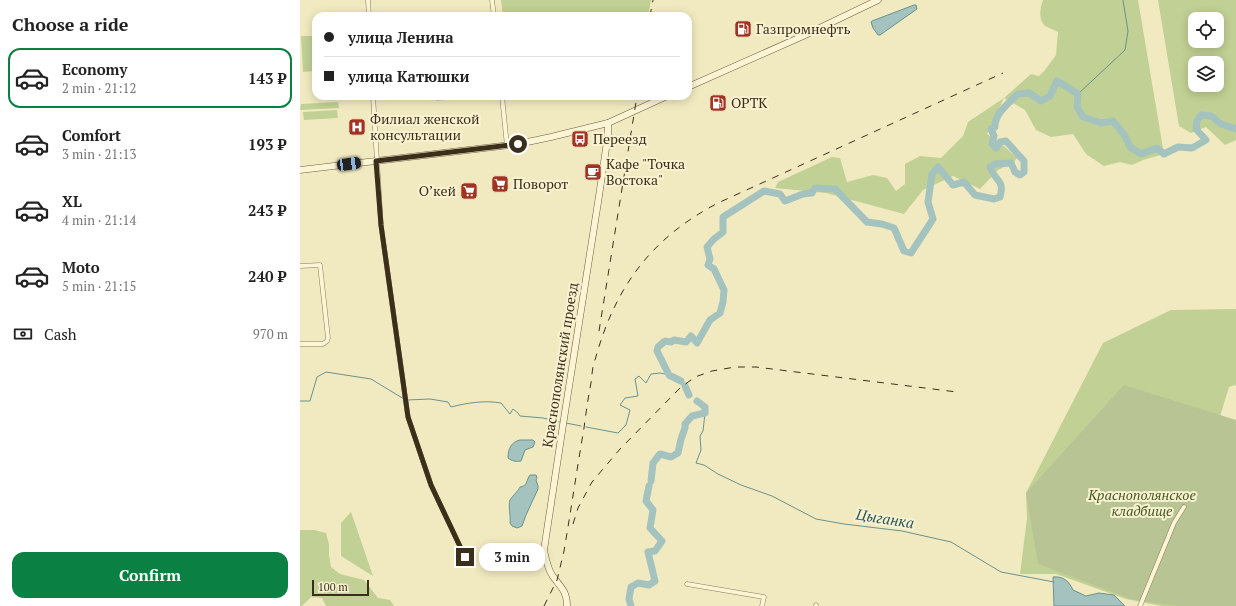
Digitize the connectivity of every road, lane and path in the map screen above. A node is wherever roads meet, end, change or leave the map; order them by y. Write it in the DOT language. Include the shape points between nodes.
graph roads {
  1 [pos="368,0"];
  2 [pos="492,0"];
  3 [pos="878,0"];
  4 [pos="369,12"];
  5 [pos="494,12"];
  6 [pos="692,85"];
  7 [pos="373,100"];
  8 [pos="502,100"];
  9 [pos="658,100"];
  10 [pos="608,123"];
  11 [pos="508,146"];
  12 [pos="376,161"];
  13 [pos="300,170"];
  14 [pos="300,266"];
  15 [pos="300,344"];
  16 [pos="1184,507"];
  17 [pos="465,557"];
  18 [pos="687,584"];
  19 [pos="567,606"];
  20 [pos="762,606"];
  21 [pos="1140,606"];
  1 -- 4 [label="street"];
  2 -- 5 [label="street"];
  3 -- 6 [label="main road"];
  7 -- 12 [label="street"];
  8 -- 11 [label="street"];
  9 -- 10 [label="main road"];
  10 -- 11 [label="main road"];
  10 -- 19 [label="main road, Краснополянский проезд" via="544,550 552,575 565,592"];
  11 -- 12 [label="main road"];
  12 -- 13 [label="main road"];
  12 -- 17 [label="street" via="381,225 408,417 431,485"];
  14 -- 15 [label="street" via="320,265 328,338 323,344"];
  16 -- 21 [label="street" via="1174,523"];
  18 -- 20 [label="street" via="764,597"];
}
